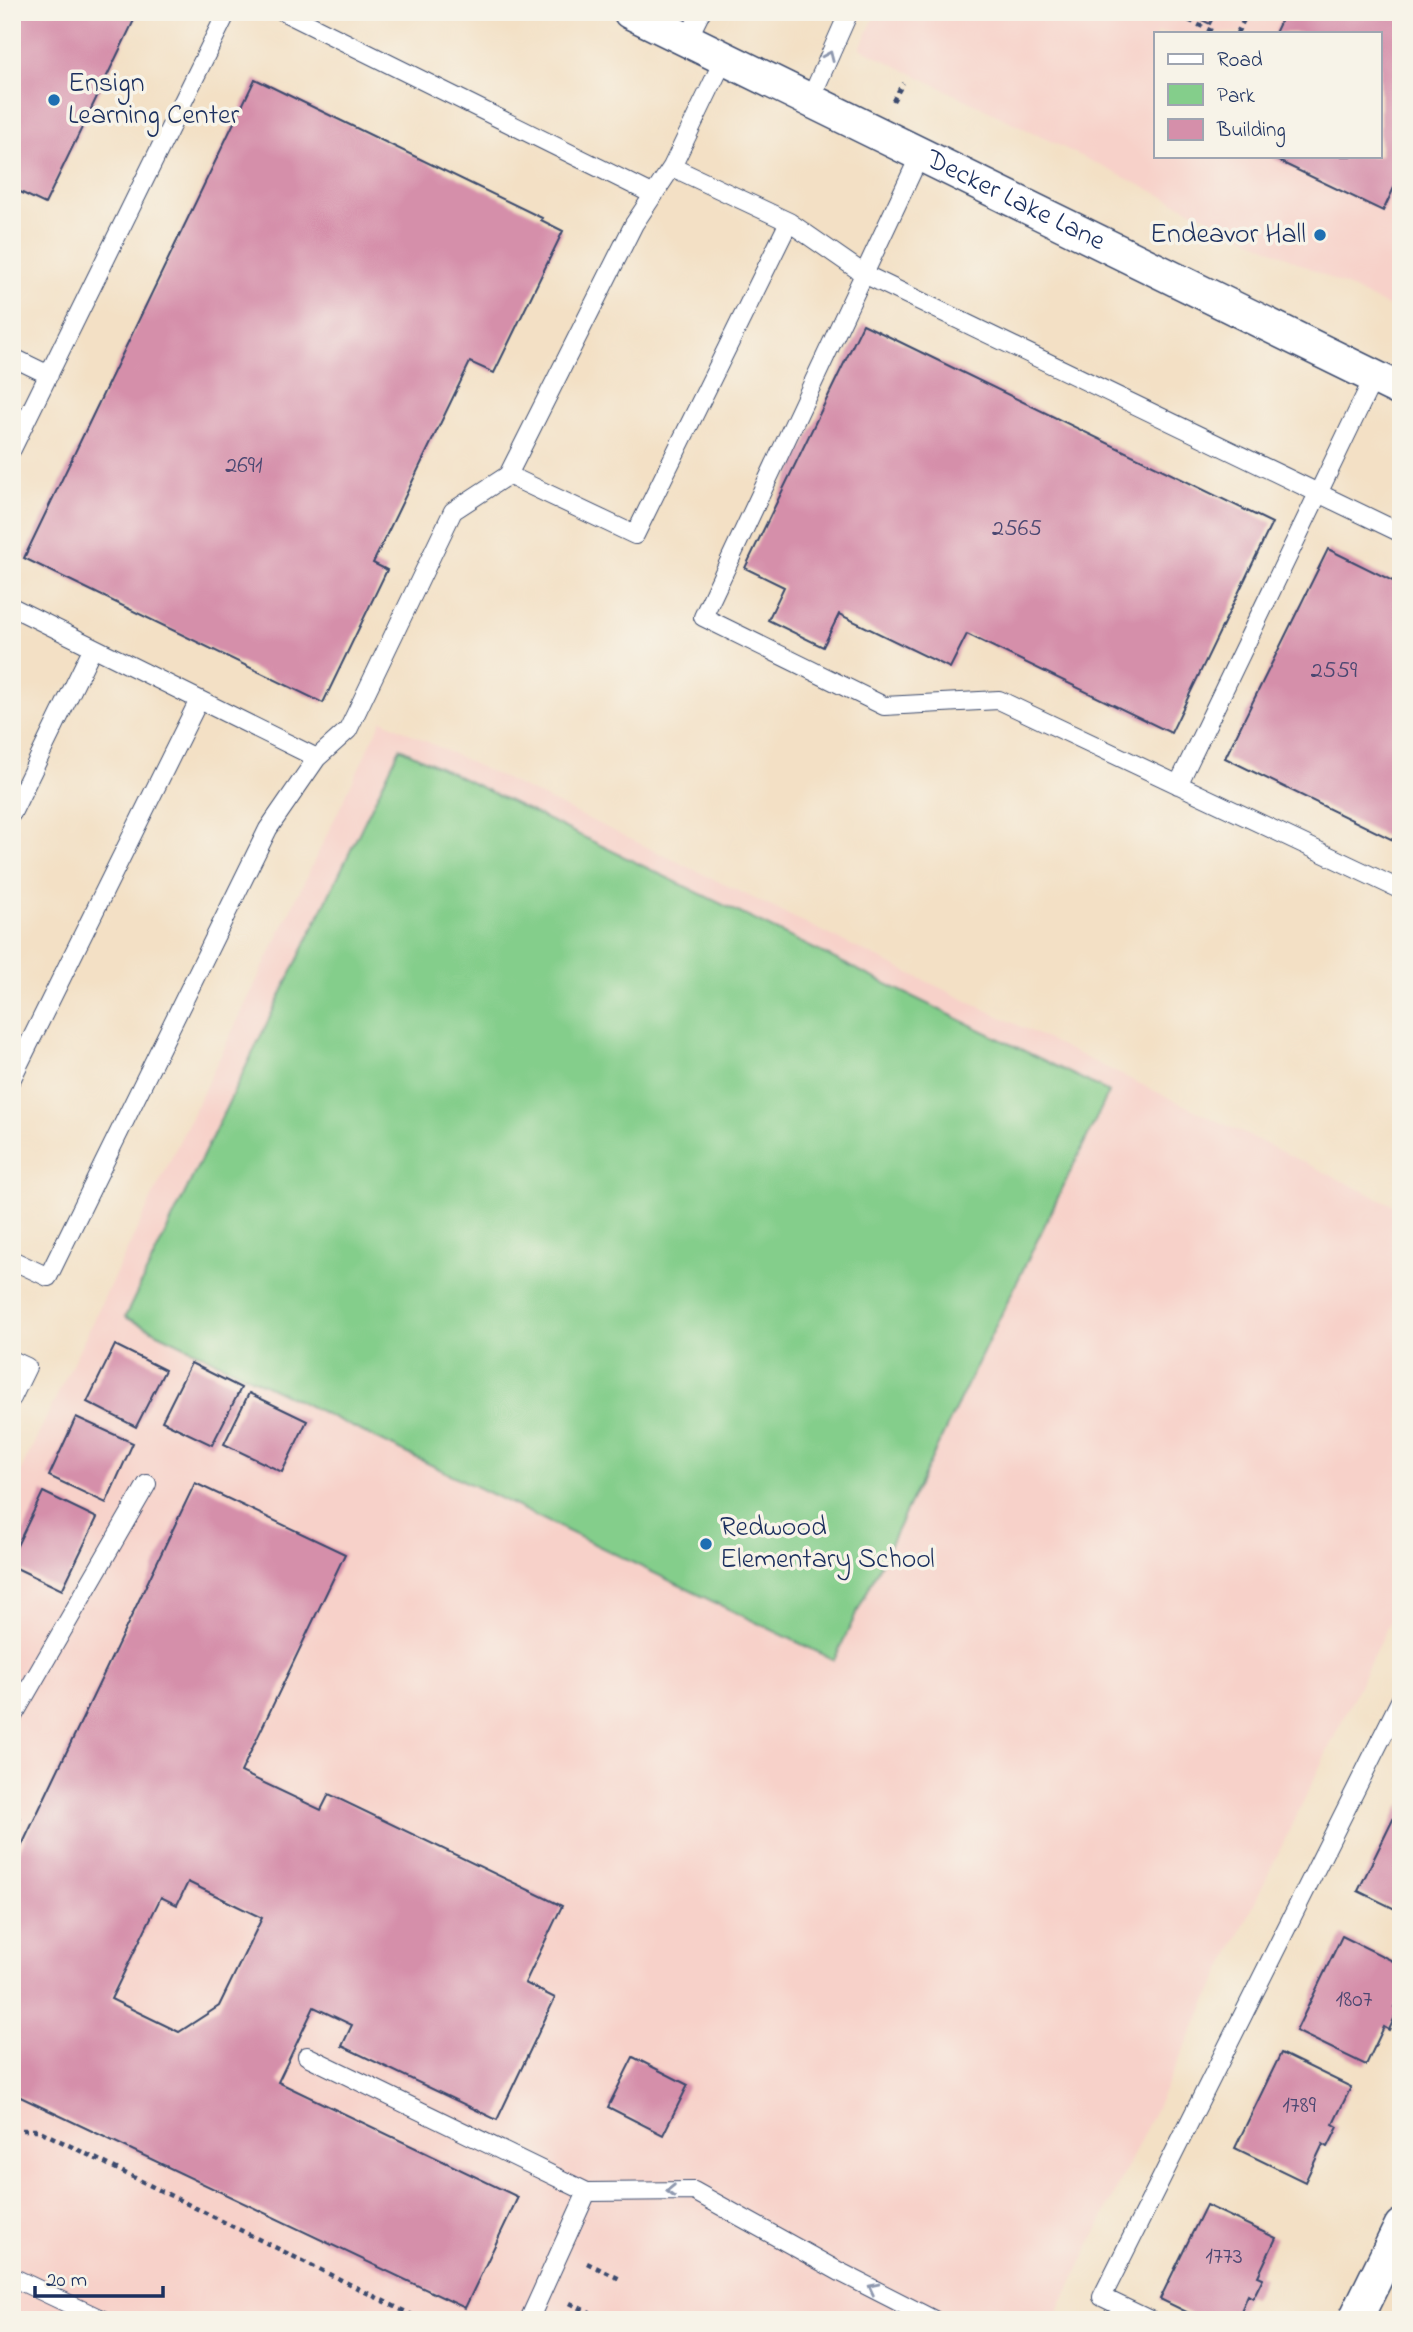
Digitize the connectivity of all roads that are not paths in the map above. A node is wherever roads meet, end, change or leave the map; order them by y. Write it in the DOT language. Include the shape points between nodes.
graph roads {
  1 [pos="227,12"];
  2 [pos="285,12"];
  3 [pos="630,12"];
  4 [pos="849,12"];
  5 [pos="694,26"];
  6 [pos="724,59"];
  7 [pos="810,100"];
  8 [pos="920,155"];
  9 [pos="672,167"];
  10 [pos="654,195"];
  11 [pos="789,222"];
  12 [pos="864,274"];
  13 [pos="12,356"];
  14 [pos="49,375"];
  15 [pos="1387,383"];
  16 [pos="12,449"];
  17 [pos="508,475"];
  18 [pos="1318,495"];
  19 [pos="1401,533"];
  20 [pos="12,607"];
  21 [pos="93,648"];
  22 [pos="199,700"];
  23 [pos="317,758"];
  24 [pos="1178,785"];
  25 [pos="12,813"];
  26 [pos="1401,890"];
  27 [pos="12,1079"];
  28 [pos="12,1260"];
  29 [pos="12,1360"];
  30 [pos="12,1398"];
  31 [pos="147,1483"];
  32 [pos="1401,1699"];
  33 [pos="12,1718"];
  34 [pos="307,2056"];
  35 [pos="587,2192"];
  36 [pos="1401,2226"];
  37 [pos="12,2277"];
  38 [pos="103,2320"];
  39 [pos="529,2320"];
  40 [pos="934,2320"];
  41 [pos="1150,2320"];
  42 [pos="1355,2320"];
  1 -- 14 [label="lane"];
  2 -- 10 [label="lane"];
  3 -- 5 [label="street, Decker Lake Lane"];
  7 -- 4 [label="lane, one-way"];
  5 -- 6 [label="street, Decker Lake Lane"];
  6 -- 7 [label="street, Decker Lake Lane"];
  6 -- 9 [label="lane"];
  7 -- 8 [label="street, Decker Lake Lane"];
  8 -- 12 [label="lane"];
  8 -- 15 [label="street, Decker Lake Lane"];
  9 -- 10 [label="lane"];
  9 -- 11 [label="lane"];
  10 -- 17 [label="lane" via="634,224"];
  11 -- 12 [label="lane"];
  11 -- 17 [label="lane" via="635,535"];
  12 -- 18 [label="lane"];
  12 -- 24 [label="lane" via="703,617 884,706 999,700"];
  13 -- 14 [label="lane"];
  14 -- 16 [label="lane"];
  15 -- 18 [label="lane"];
  17 -- 23 [label="lane" via="453,511 348,730"];
  18 -- 19 [label="lane"];
  18 -- 24 [label="lane"];
  20 -- 21 [label="lane"];
  21 -- 22 [label="lane"];
  21 -- 25 [label="lane"];
  22 -- 23 [label="lane"];
  22 -- 27 [label="lane"];
  23 -- 28 [label="lane" via="268,829 48,1277"];
  24 -- 26 [label="lane"];
  29 -- 30 [label="lane" via="27,1367"];
  31 -- 33 [label="lane"];
  32 -- 41 [label="lane" via="1102,2297"];
  34 -- 35 [label="lane"];
  35 -- 39 [label="lane"];
  40 -- 35 [label="lane, one-way" via="694,2191"];
  36 -- 42 [label="street"];
  37 -- 38 [label="lane"];
}
